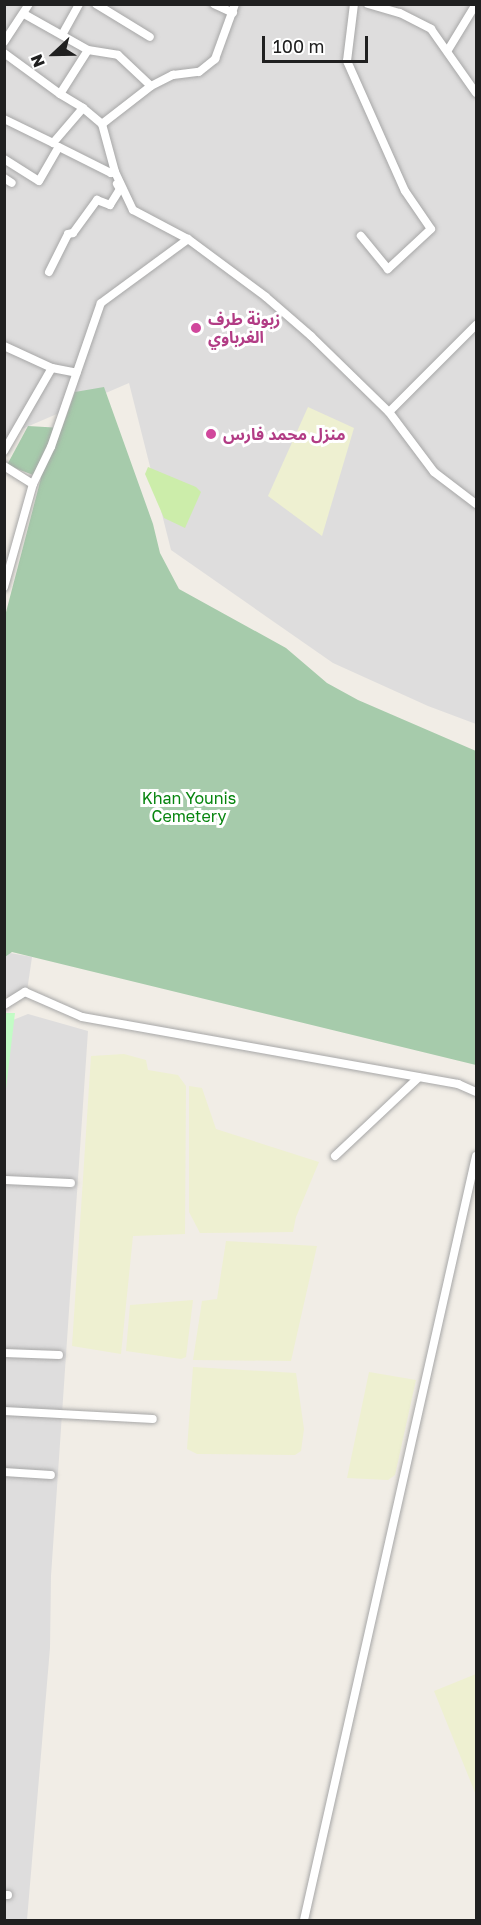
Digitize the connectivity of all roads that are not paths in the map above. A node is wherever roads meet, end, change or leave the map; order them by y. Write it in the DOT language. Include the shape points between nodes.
graph roads {
  1 [pos="29,4"];
  2 [pos="79,4"];
  3 [pos="96,4"];
  4 [pos="214,4"];
  5 [pos="354,4"];
  6 [pos="368,4"];
  7 [pos="476,4"];
  8 [pos="234,9"];
  9 [pos="24,14"];
  10 [pos="62,35"];
  11 [pos="150,37"];
  12 [pos="4,42"];
  13 [pos="88,50"];
  14 [pos="448,50"];
  15 [pos="4,53"];
  16 [pos="151,86"];
  17 [pos="477,93"];
  18 [pos="60,94"];
  19 [pos="83,108"];
  20 [pos="4,119"];
  21 [pos="102,124"];
  22 [pos="4,159"];
  23 [pos="112,173"];
  24 [pos="361,236"];
  25 [pos="188,239"];
  26 [pos="49,272"];
  27 [pos="477,325"];
  28 [pos="4,346"];
  29 [pos="52,368"];
  30 [pos="77,373"];
  31 [pos="389,412"];
  32 [pos="4,451"];
  33 [pos="4,466"];
  34 [pos="33,484"];
  35 [pos="477,504"];
  36 [pos="4,587"];
  37 [pos="4,1005"];
  38 [pos="419,1077"];
  39 [pos="477,1092"];
  40 [pos="335,1156"];
  41 [pos="477,1156"];
  42 [pos="5,1180"];
  43 [pos="71,1183"];
  44 [pos="4,1187"];
  45 [pos="4,1353"];
  46 [pos="59,1355"];
  47 [pos="4,1410"];
  48 [pos="153,1419"];
  49 [pos="4,1472"];
  50 [pos="51,1475"];
  51 [pos="304,1920"];
  1 -- 9 [label="street"];
  2 -- 10 [label="street"];
  3 -- 11 [label="street"];
  4 -- 8 [label="street"];
  5 -- 24 [label="street" via="347,61 405,191 430,228 388,269"];
  6 -- 14 [label="street" via="420,21"];
  7 -- 14 [label="street"];
  8 -- 16 [label="street" via="215,59 199,72 173,75"];
  9 -- 10 [label="street"];
  9 -- 12 [label="street"];
  10 -- 13 [label="street"];
  13 -- 16 [label="street" via="118,56"];
  13 -- 18 [label="street"];
  14 -- 17 [label="street"];
  15 -- 18 [label="street"];
  16 -- 21 [label="street"];
  18 -- 19 [label="street"];
  19 -- 20 [label="street" via="53,143"];
  19 -- 21 [label="street"];
  21 -- 23 [label="street"];
  22 -- 23 [label="street" via="39,181 59,147"];
  23 -- 25 [label="street" via="133,210"];
  23 -- 26 [label="street" via="120,189 110,205 97,200 73,233 68,234"];
  25 -- 30 [label="street" via="104,298"];
  25 -- 31 [label="street" via="281,309"];
  27 -- 31 [label="street"];
  28 -- 29 [label="street"];
  29 -- 30 [label="street"];
  29 -- 32 [label="street"];
  30 -- 34 [label="street" via="51,447"];
  31 -- 35 [label="street" via="434,472"];
  33 -- 34 [label="street"];
  34 -- 36 [label="street"];
  37 -- 38 [label="street" via="25,992 82,1017"];
  38 -- 39 [label="street"];
  38 -- 40 [label="street"];
  41 -- 51 [label="street"];
  42 -- 43 [label="street"];
  42 -- 44 [label="street"];
  45 -- 46 [label="street"];
  47 -- 48 [label="street"];
  49 -- 50 [label="street"];
}
